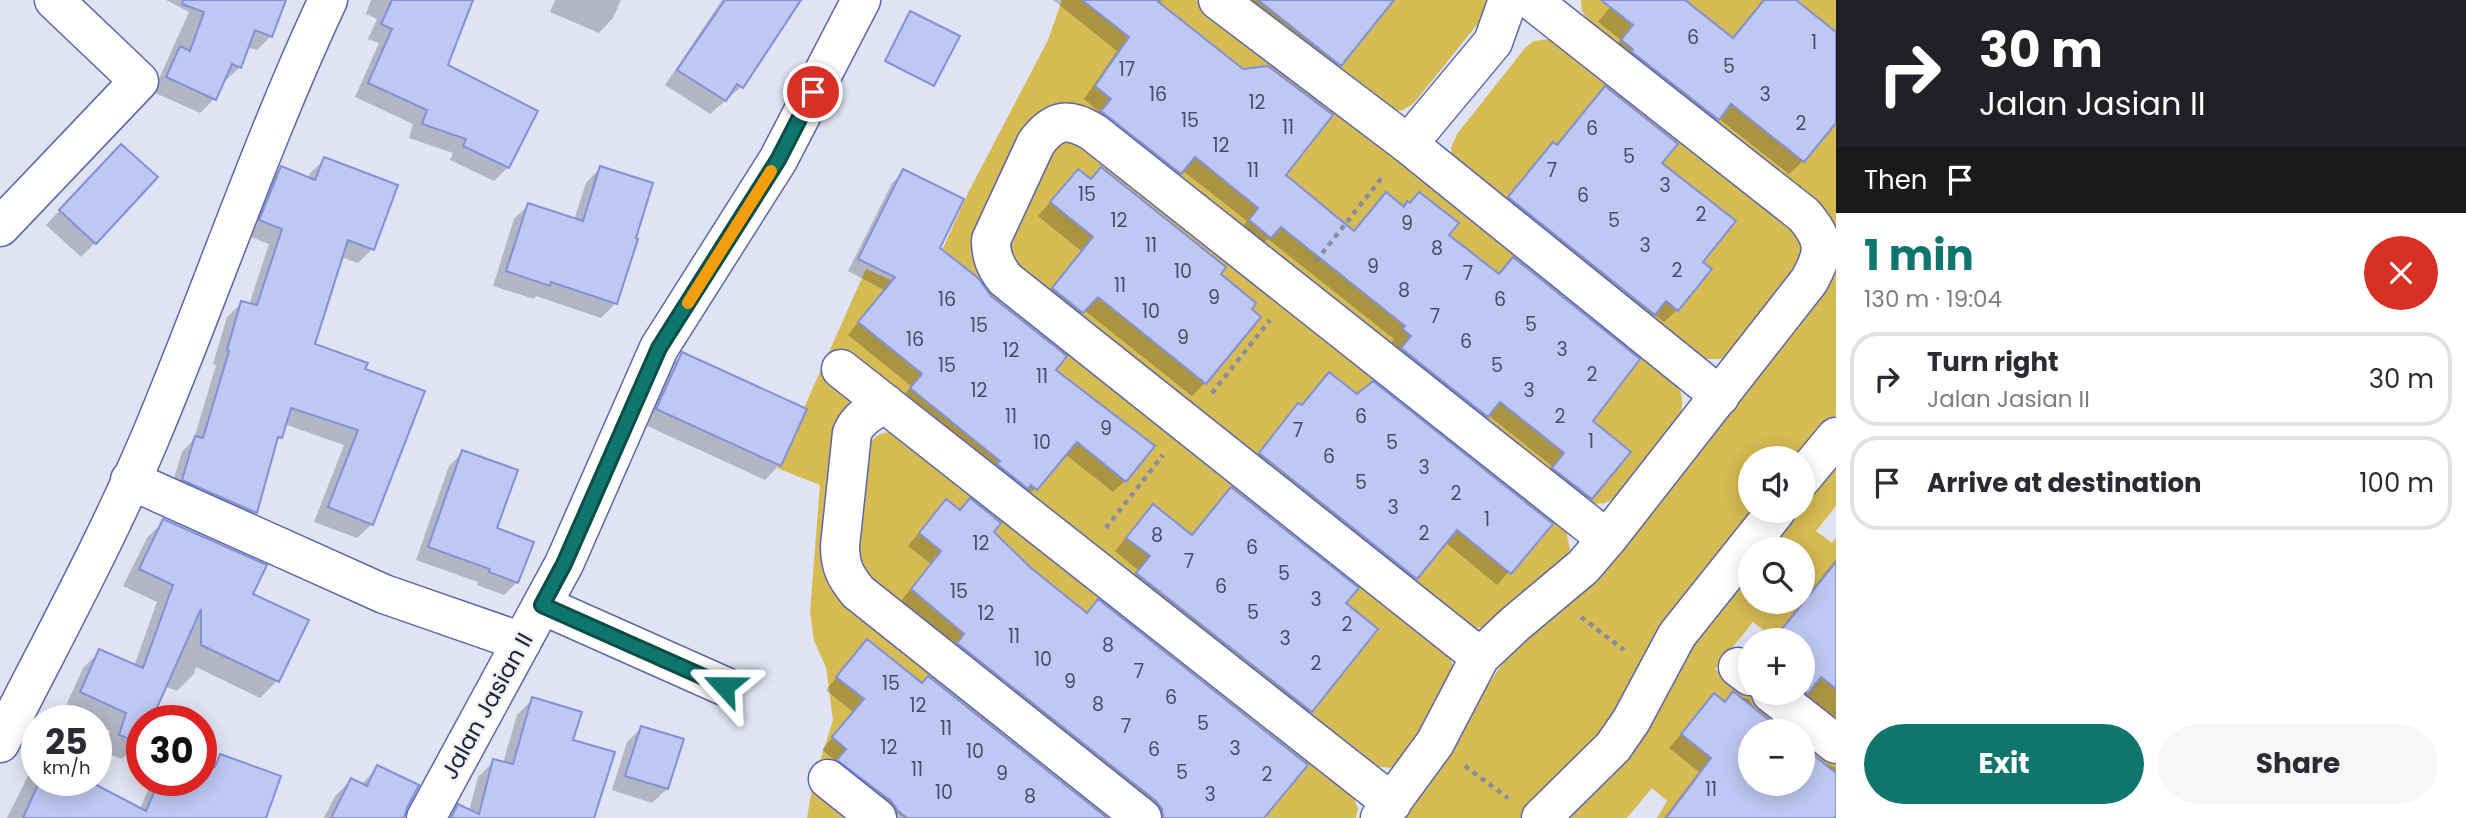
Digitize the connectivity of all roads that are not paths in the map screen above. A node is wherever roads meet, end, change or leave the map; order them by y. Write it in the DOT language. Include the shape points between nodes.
graph roads {
  1 [pos="54,0"];
  2 [pos="328,0"];
  3 [pos="861,0"];
  4 [pos="1218,0"];
  5 [pos="1508,0"];
  6 [pos="1547,5"];
  7 [pos="1493,42"];
  8 [pos="1408,144"];
  9 [pos="3,218"];
  10 [pos="841,369"];
  11 [pos="1720,396"];
  12 [pos="886,404"];
  13 [pos="1836,437"];
  14 [pos="1815,462"];
  15 [pos="130,480"];
  16 [pos="1766,523"];
  17 [pos="1607,539"];
  18 [pos="542,605"];
  19 [pos="522,642"];
  20 [pos="1480,657"];
  21 [pos="724,686"];
  22 [pos="1786,705"];
  23 [pos="0,743"];
  24 [pos="1836,744"];
  25 [pos="828,779"];
  26 [pos="1527,810"];
  27 [pos="1386,811"];
  28 [pos="426,818"];
  29 [pos="877,818"];
  30 [pos="1142,818"];
  1 -- 9 [label="street" via="139,80"];
  2 -- 15 [label="street"];
  3 -- 18 [label="street, Jalan Jasian II" via="778,160 659,348"];
  4 -- 8 [label="street"];
  5 -- 7 [label="street"];
  6 -- 7 [label="street"];
  6 -- 11 [label="street" via="1816,229 1821,257 1809,281"];
  7 -- 8 [label="street"];
  8 -- 11 [label="street"];
  10 -- 12 [label="street"];
  11 -- 17 [label="street"];
  12 -- 27 [label="street" via="1081,558"];
  12 -- 30 [label="street" via="857,422 852,433 840,545 845,576 858,592"];
  13 -- 14 [label="street"];
  15 -- 19 [label="street" via="384,594"];
  15 -- 23 [label="street"];
  16 -- 26 [label="street" via="1677,635 1613,747"];
  17 -- 20 [label="street" via="1583,568"];
  17 -- 20 [label="street" via="1093,132 1068,121 1045,131 991,240 996,267 1005,279"];
  18 -- 19 [label="street, Jalan Jasian II"];
  18 -- 21 [label="street"];
  19 -- 28 [label="street, Jalan Jasian II"];
  20 -- 27 [label="street" via="1435,743"];
  22 -- 24 [label="street"];
  25 -- 29 [label="street"];
}
